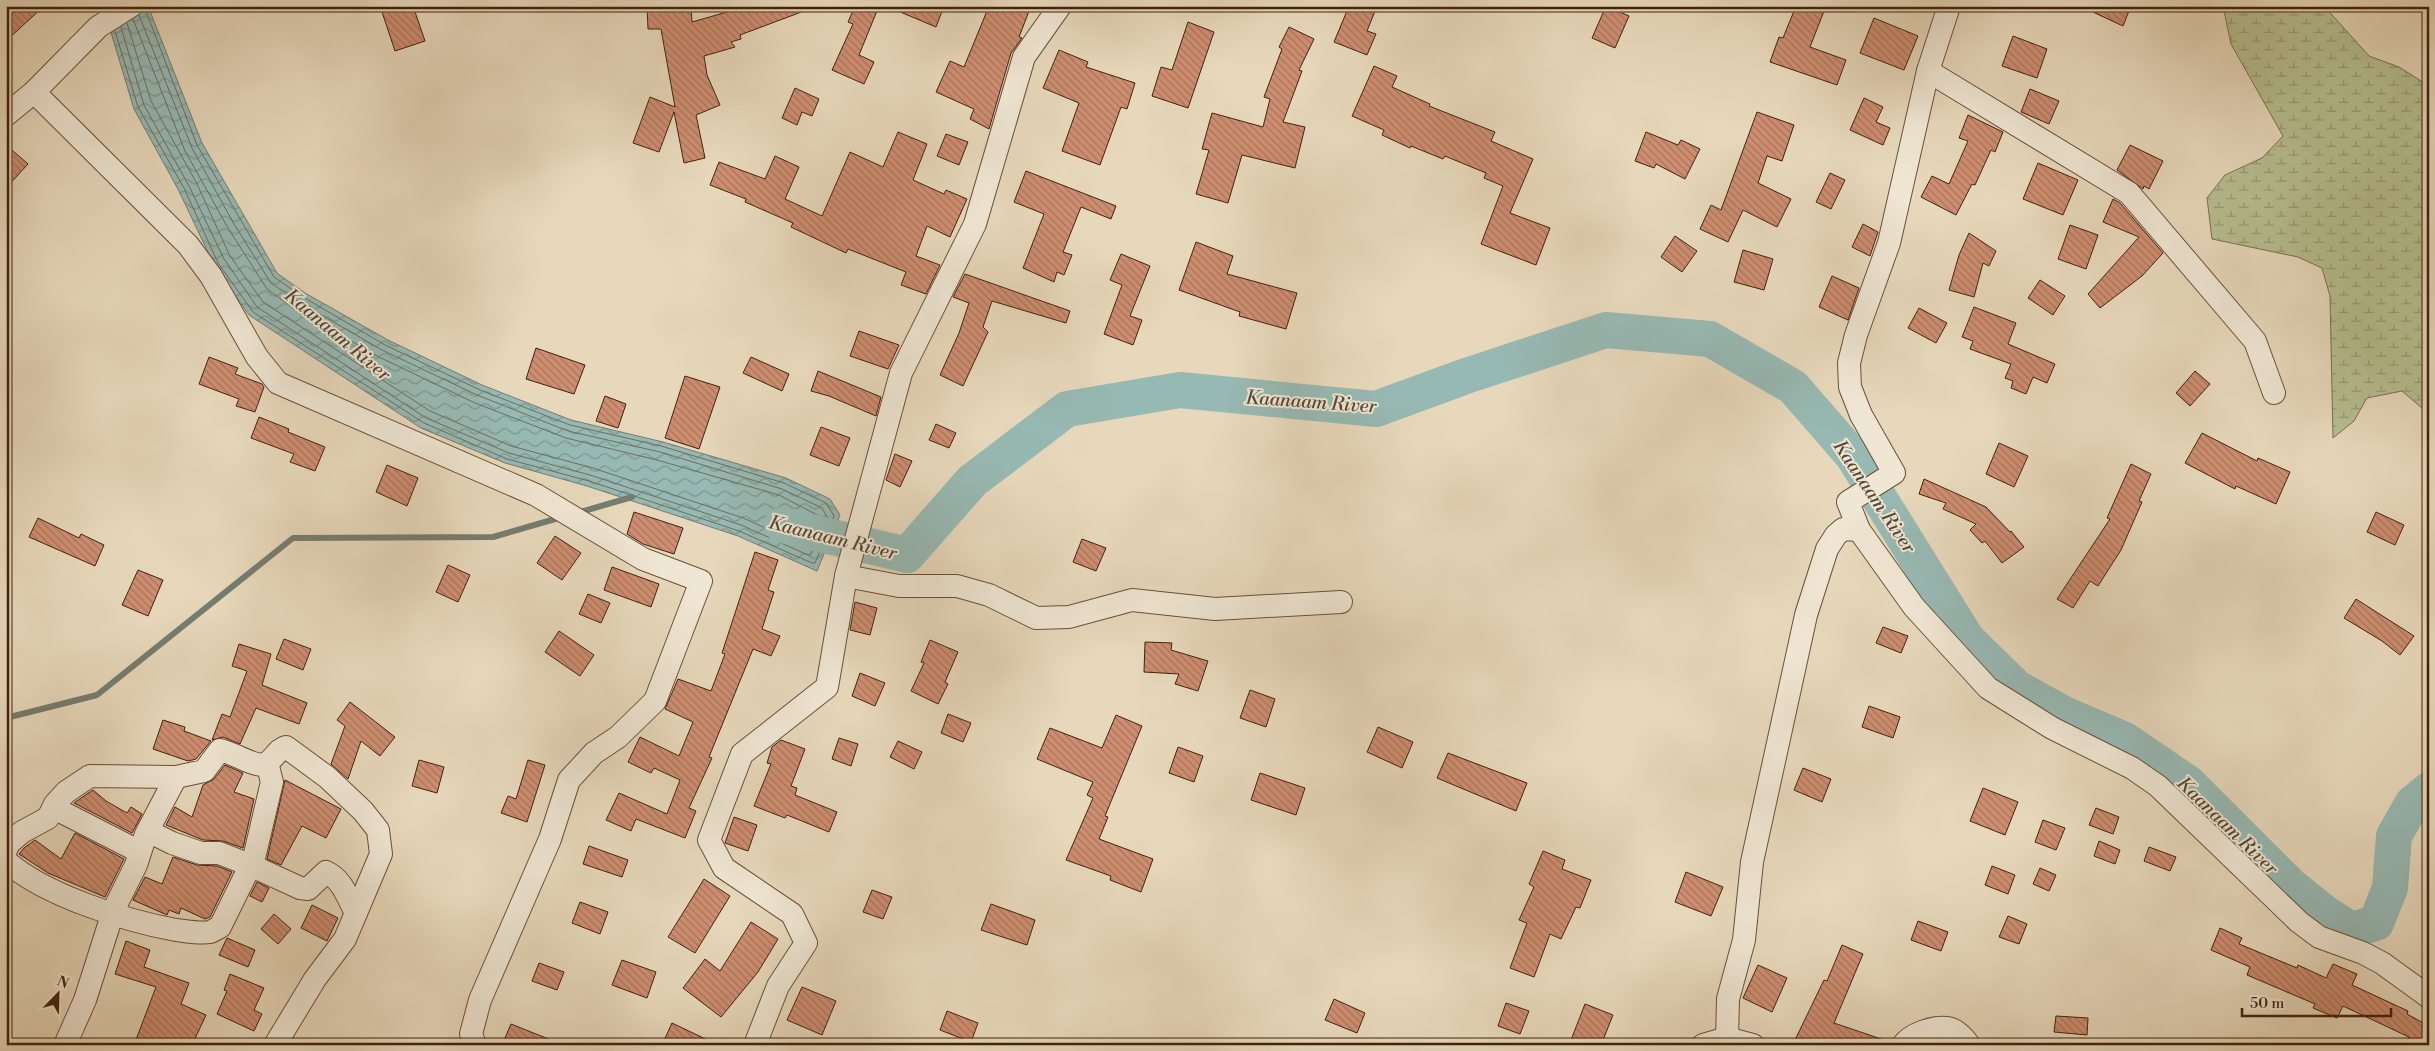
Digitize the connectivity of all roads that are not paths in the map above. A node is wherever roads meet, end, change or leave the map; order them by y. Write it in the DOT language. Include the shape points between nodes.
graph roads {
  1 [pos="131,6"];
  2 [pos="1060,6"];
  3 [pos="1949,6"];
  4 [pos="1928,72"];
  5 [pos="34,92"];
  6 [pos="6,115"];
  7 [pos="2274,393"];
  8 [pos="1859,530"];
  9 [pos="846,576"];
  10 [pos="1341,602"];
  11 [pos="267,764"];
  12 [pos="176,777"];
  13 [pos="54,808"];
  14 [pos="144,841"];
  15 [pos="6,850"];
  16 [pos="6,861"];
  17 [pos="250,865"];
  18 [pos="356,912"];
  19 [pos="112,915"];
  20 [pos="2429,997"];
  21 [pos="1727,1038"];
  22 [pos="65,1045"];
  23 [pos="275,1045"];
  24 [pos="475,1045"];
  25 [pos="755,1045"];
  26 [pos="1703,1045"];
  27 [pos="1753,1045"];
  28 [pos="1902,1045"];
  29 [pos="1969,1045"];
  1 -- 5 [label="street" via="98,27"];
  2 -- 9 [label="street" via="1024,57 975,224 901,373"];
  3 -- 4 [label="street"];
  4 -- 7 [label="street" via="2129,193 2255,341"];
  4 -- 8 [label="street" via="1889,243 1856,335 1850,363 1850,387 1861,414 1894,473 1848,502"];
  5 -- 6 [label="street"];
  5 -- 24 [label="street" via="188,245 211,276 256,357 278,383 536,495 643,559 701,582 655,701 618,736 594,753 569,780 550,839 480,1000 471,1034"];
  8 -- 20 [label="street" via="1914,607 1988,688 2052,728 2132,768 2158,786 2299,922 2319,937 2382,963"];
  8 -- 21 [label="street" via="1842,529 1836,535 1828,549 1806,614 1752,862 1744,940 1728,999"];
  9 -- 10 [label="street" via="899,586 957,586 989,594 1036,618 1069,617 1132,600 1215,609"];
  9 -- 25 [label="street" via="827,687 742,754 709,840 724,868 792,914 806,944 778,986"];
  11 -- 12 [label="street" via="259,765 220,750 204,771"];
  11 -- 17 [label="street" via="272,782"];
  11 -- 18 [label="street" via="281,748 286,747 328,777 378,830 381,854"];
  12 -- 13 [label="street" via="90,776 66,792"];
  12 -- 14 [label="street"];
  13 -- 14 [label="street"];
  13 -- 15 [label="street" via="48,818 22,832"];
  14 -- 17 [label="street" via="172,843"];
  14 -- 19 [label="street"];
  16 -- 19 [label="street" via="35,881"];
  17 -- 18 [label="street" via="308,889 326,872 342,885"];
  17 -- 19 [label="street" via="220,927 210,932 153,926"];
  18 -- 23 [label="street" via="345,940 315,979"];
  19 -- 22 [label="street" via="85,1000"];
  21 -- 26 [label="street"];
  21 -- 27 [label="street"];
  28 -- 29 [label="street" via="1926,1030 1948,1028 1962,1036"];
}
